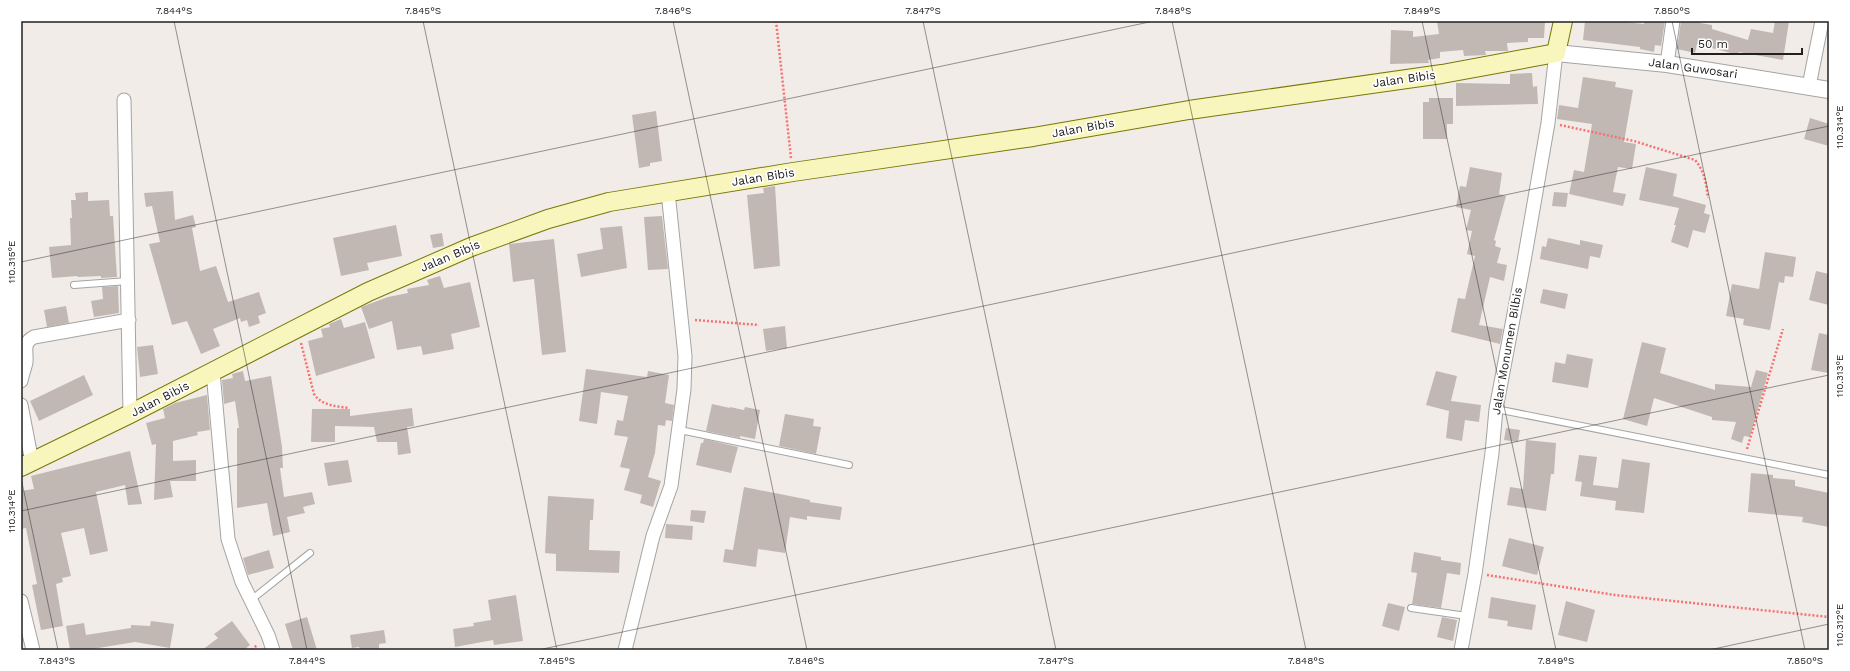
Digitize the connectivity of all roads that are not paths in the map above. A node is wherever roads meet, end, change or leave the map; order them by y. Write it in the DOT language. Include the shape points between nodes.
graph roads {
  1 [pos="1563,21"];
  2 [pos="1673,21"];
  3 [pos="1822,21"];
  4 [pos="1556,53"];
  5 [pos="1667,64"];
  6 [pos="1809,86"];
  7 [pos="1829,90"];
  8 [pos="124,100"];
  9 [pos="668,192"];
  10 [pos="128,281"];
  11 [pos="74,285"];
  12 [pos="129,320"];
  13 [pos="22,368"];
  14 [pos="213,372"];
  15 [pos="21,381"];
  16 [pos="21,405"];
  17 [pos="1496,409"];
  18 [pos="130,414"];
  19 [pos="680,430"];
  20 [pos="27,464"];
  21 [pos="849,465"];
  22 [pos="1829,475"];
  23 [pos="310,553"];
  24 [pos="251,600"];
  25 [pos="21,601"];
  26 [pos="1411,608"];
  27 [pos="1467,616"];
  28 [pos="33,650"];
  29 [pos="273,650"];
  30 [pos="625,650"];
  31 [pos="1461,650"];
  1 -- 4 [label="main road"];
  2 -- 5 [label="street"];
  3 -- 6 [label="street"];
  4 -- 5 [label="street, Jalan Guwosari"];
  4 -- 9 [label="main road, Jalan Bibis" via="1442,74 1189,110 1033,137"];
  4 -- 17 [label="street, Jalan Monumen Bilbis" via="1548,123"];
  5 -- 6 [label="street, Jalan Guwosari"];
  6 -- 7 [label="street, Jalan Guwosari"];
  8 -- 10 [label="street"];
  9 -- 14 [label="main road, Jalan Bibis" via="609,202 548,219 471,246 368,292"];
  9 -- 19 [label="street" via="686,372"];
  10 -- 11 [label="lane"];
  10 -- 12 [label="street"];
  12 -- 13 [label="street" via="34,336 26,344 26,362"];
  12 -- 18 [label="street"];
  13 -- 15 [label="street"];
  14 -- 18 [label="main road, Jalan Bibis"];
  14 -- 24 [label="street" via="228,539"];
  16 -- 20 [label="street"];
  17 -- 22 [label="lane"];
  17 -- 27 [label="street, Jalan Monumen Bilbis" via="1492,453"];
  18 -- 20 [label="main road, Jalan Bibis"];
  19 -- 21 [label="lane"];
  19 -- 30 [label="street" via="671,486 653,536"];
  23 -- 24 [label="lane"];
  24 -- 29 [label="street"];
  25 -- 28 [label="street"];
  26 -- 27 [label="lane"];
  27 -- 31 [label="street, Jalan Monumen Bilbis"];
}
